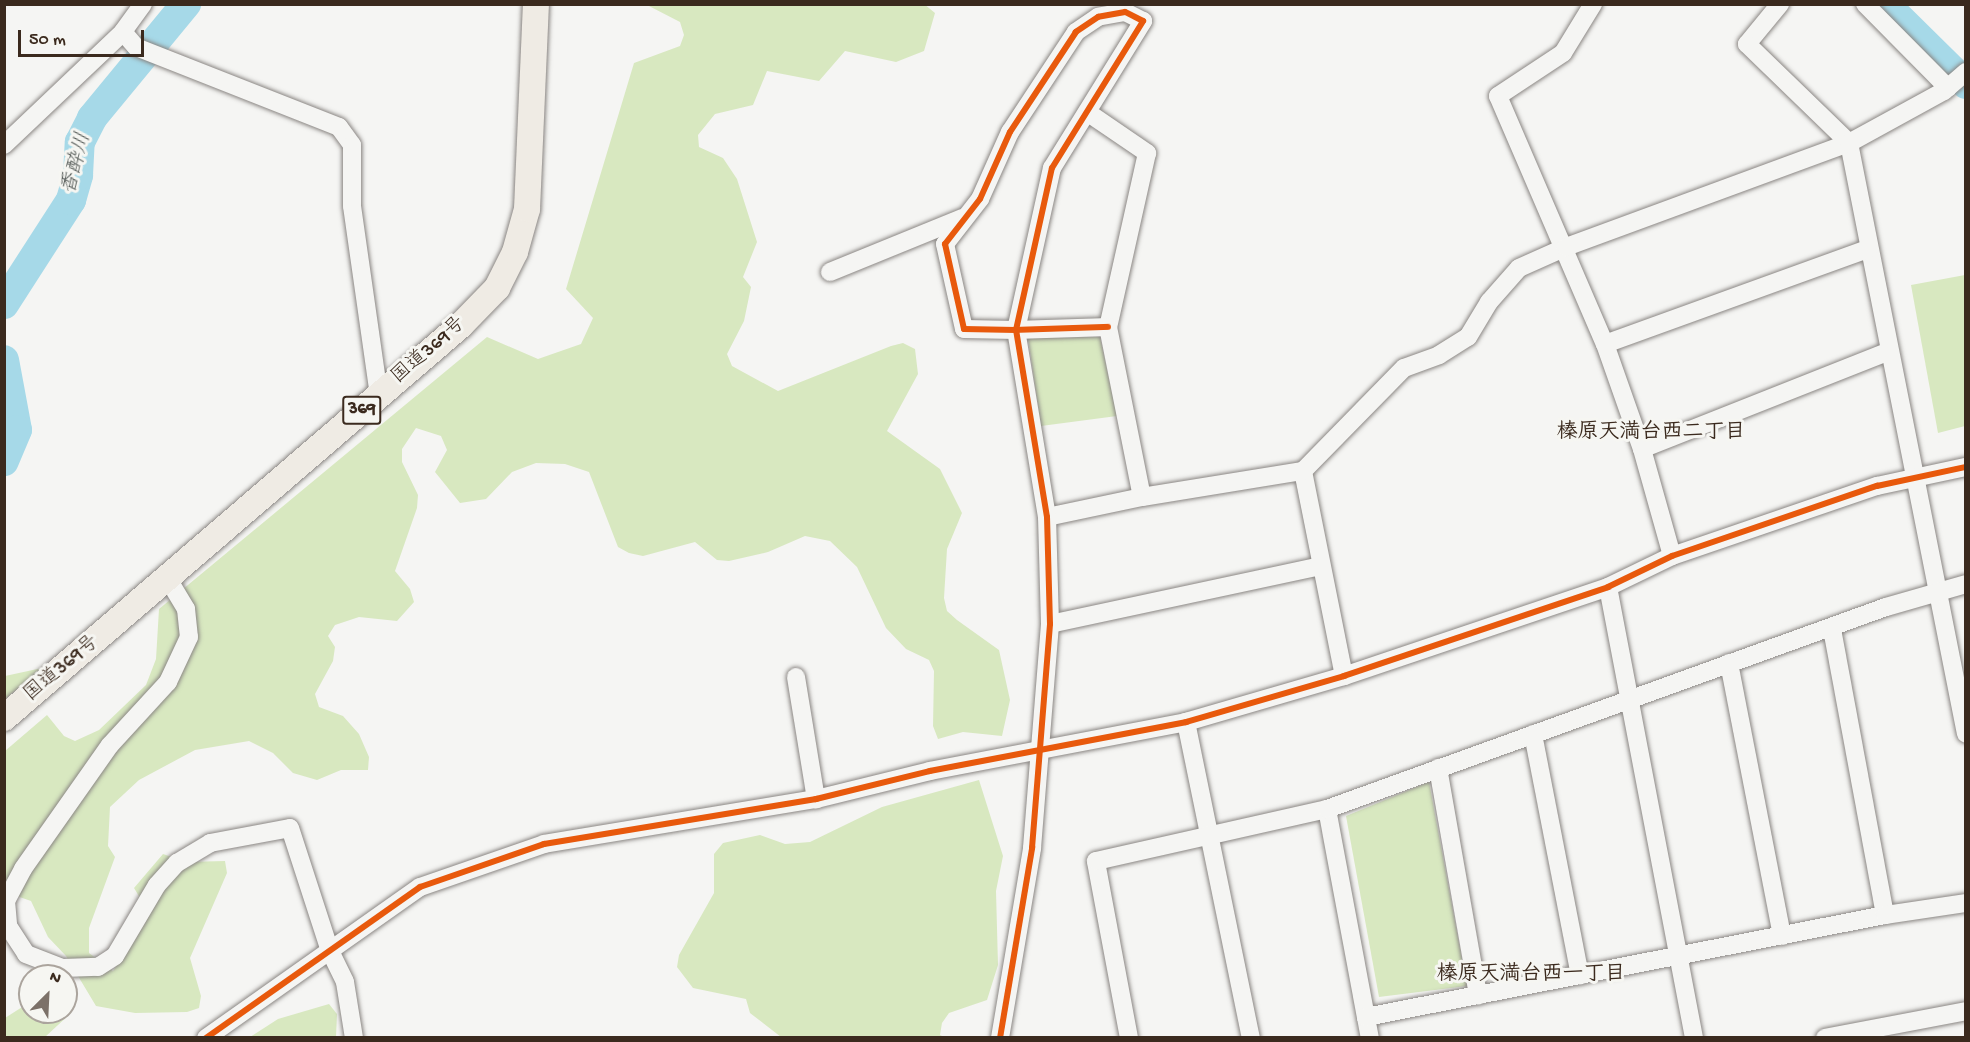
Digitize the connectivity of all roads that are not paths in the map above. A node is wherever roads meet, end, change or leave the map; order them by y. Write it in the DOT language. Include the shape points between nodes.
graph roads {
  1 [pos="143,4"];
  2 [pos="536,4"];
  3 [pos="1593,4"];
  4 [pos="1780,4"];
  5 [pos="1865,4"];
  6 [pos="123,32"];
  7 [pos="1965,72"];
  8 [pos="1948,88"];
  9 [pos="1087,112"];
  10 [pos="1849,143"];
  11 [pos="4,145"];
  12 [pos="962,218"];
  13 [pos="1566,247"];
  14 [pos="1868,249"];
  15 [pos="830,272"];
  16 [pos="1108,327"];
  17 [pos="1016,330"];
  18 [pos="1605,344"];
  19 [pos="1889,351"];
  20 [pos="379,395"];
  21 [pos="1642,449"];
  22 [pos="1965,467"];
  23 [pos="1303,471"];
  24 [pos="1915,477"];
  25 [pos="1142,496"];
  26 [pos="1047,517"];
  27 [pos="1672,556"];
  28 [pos="1321,566"];
  29 [pos="168,579"];
  30 [pos="1965,584"];
  31 [pos="1608,587"];
  32 [pos="1935,590"];
  33 [pos="1050,624"];
  34 [pos="1832,629"];
  35 [pos="1729,663"];
  36 [pos="1344,676"];
  37 [pos="796,677"];
  38 [pos="1961,690"];
  39 [pos="1629,699"];
  40 [pos="4,718"];
  41 [pos="1186,722"];
  42 [pos="1533,734"];
  43 [pos="1965,734"];
  44 [pos="1038,749"];
  45 [pos="1438,768"];
  46 [pos="816,799"];
  47 [pos="1326,809"];
  48 [pos="1212,835"];
  49 [pos="1965,903"];
  50 [pos="1885,915"];
  51 [pos="1782,936"];
  52 [pos="330,951"];
  53 [pos="1680,956"];
  54 [pos="1580,975"];
  55 [pos="1478,996"];
  56 [pos="1965,1011"];
  57 [pos="1366,1017"];
  58 [pos="206,1038"];
  59 [pos="354,1038"];
  60 [pos="1000,1038"];
  61 [pos="1130,1038"];
  62 [pos="1251,1038"];
  63 [pos="1370,1038"];
  64 [pos="1694,1038"];
  65 [pos="1826,1038"];
  1 -- 6 [label="street"];
  2 -- 20 [label="highway, 国道369号 / 369" via="527,209 515,252 489,295 461,325"];
  3 -- 13 [label="street" via="1563,53 1498,96"];
  4 -- 10 [label="street" via="1747,44"];
  5 -- 8 [label="street"];
  6 -- 11 [label="street"];
  6 -- 20 [label="street" via="136,47 339,128 352,145 352,206"];
  7 -- 8 [label="street"];
  8 -- 10 [label="street"];
  9 -- 12 [label="street" via="1143,21 1125,12 1098,16 1076,32 1010,132 980,199"];
  9 -- 16 [label="street" via="1147,153"];
  9 -- 17 [label="street" via="1052,168"];
  10 -- 13 [label="street"];
  10 -- 14 [label="street"];
  12 -- 15 [label="street"];
  12 -- 17 [label="street" via="945,244 964,329"];
  13 -- 18 [label="street"];
  13 -- 23 [label="street" via="1519,268 1489,302 1468,336 1438,355 1404,368"];
  14 -- 18 [label="street"];
  14 -- 19 [label="street"];
  16 -- 17 [label="street"];
  16 -- 25 [label="street"];
  17 -- 26 [label="street"];
  18 -- 21 [label="street"];
  19 -- 21 [label="street"];
  19 -- 24 [label="street"];
  20 -- 29 [label="highway, 国道369号 / 369"];
  21 -- 27 [label="street"];
  22 -- 24 [label="street"];
  23 -- 25 [label="street"];
  23 -- 28 [label="street"];
  24 -- 27 [label="street"];
  24 -- 32 [label="street"];
  25 -- 26 [label="street"];
  26 -- 33 [label="street"];
  27 -- 31 [label="street"];
  28 -- 33 [label="street"];
  28 -- 36 [label="street"];
  29 -- 40 [label="highway, 国道369号 / 369"];
  29 -- 52 [label="street" via="186,609 189,637 168,682 110,745 23,869 6,901 8,926 26,954 63,968 98,968 115,956 157,885 177,863 210,843 291,828"];
  30 -- 32 [label="street"];
  31 -- 36 [label="street"];
  31 -- 39 [label="street"];
  32 -- 34 [label="street"];
  32 -- 38 [label="street"];
  33 -- 44 [label="street"];
  34 -- 35 [label="street"];
  34 -- 50 [label="street"];
  35 -- 39 [label="street"];
  35 -- 51 [label="street"];
  36 -- 41 [label="street"];
  37 -- 46 [label="street"];
  38 -- 43 [label="street"];
  39 -- 42 [label="street"];
  39 -- 53 [label="street"];
  41 -- 44 [label="street"];
  41 -- 48 [label="street"];
  42 -- 45 [label="street"];
  42 -- 54 [label="street"];
  44 -- 46 [label="street"];
  44 -- 60 [label="street" via="1032,848"];
  45 -- 47 [label="street"];
  45 -- 55 [label="street"];
  46 -- 52 [label="street" via="544,844 420,887"];
  47 -- 48 [label="street"];
  47 -- 57 [label="street"];
  48 -- 61 [label="street" via="1096,861"];
  48 -- 62 [label="street"];
  49 -- 50 [label="street"];
  50 -- 51 [label="street"];
  51 -- 53 [label="street"];
  52 -- 58 [label="street"];
  52 -- 59 [label="street" via="345,982"];
  53 -- 54 [label="street"];
  53 -- 64 [label="street"];
  54 -- 55 [label="street"];
  55 -- 57 [label="street"];
  56 -- 65 [label="street"];
  57 -- 63 [label="street"];
}
